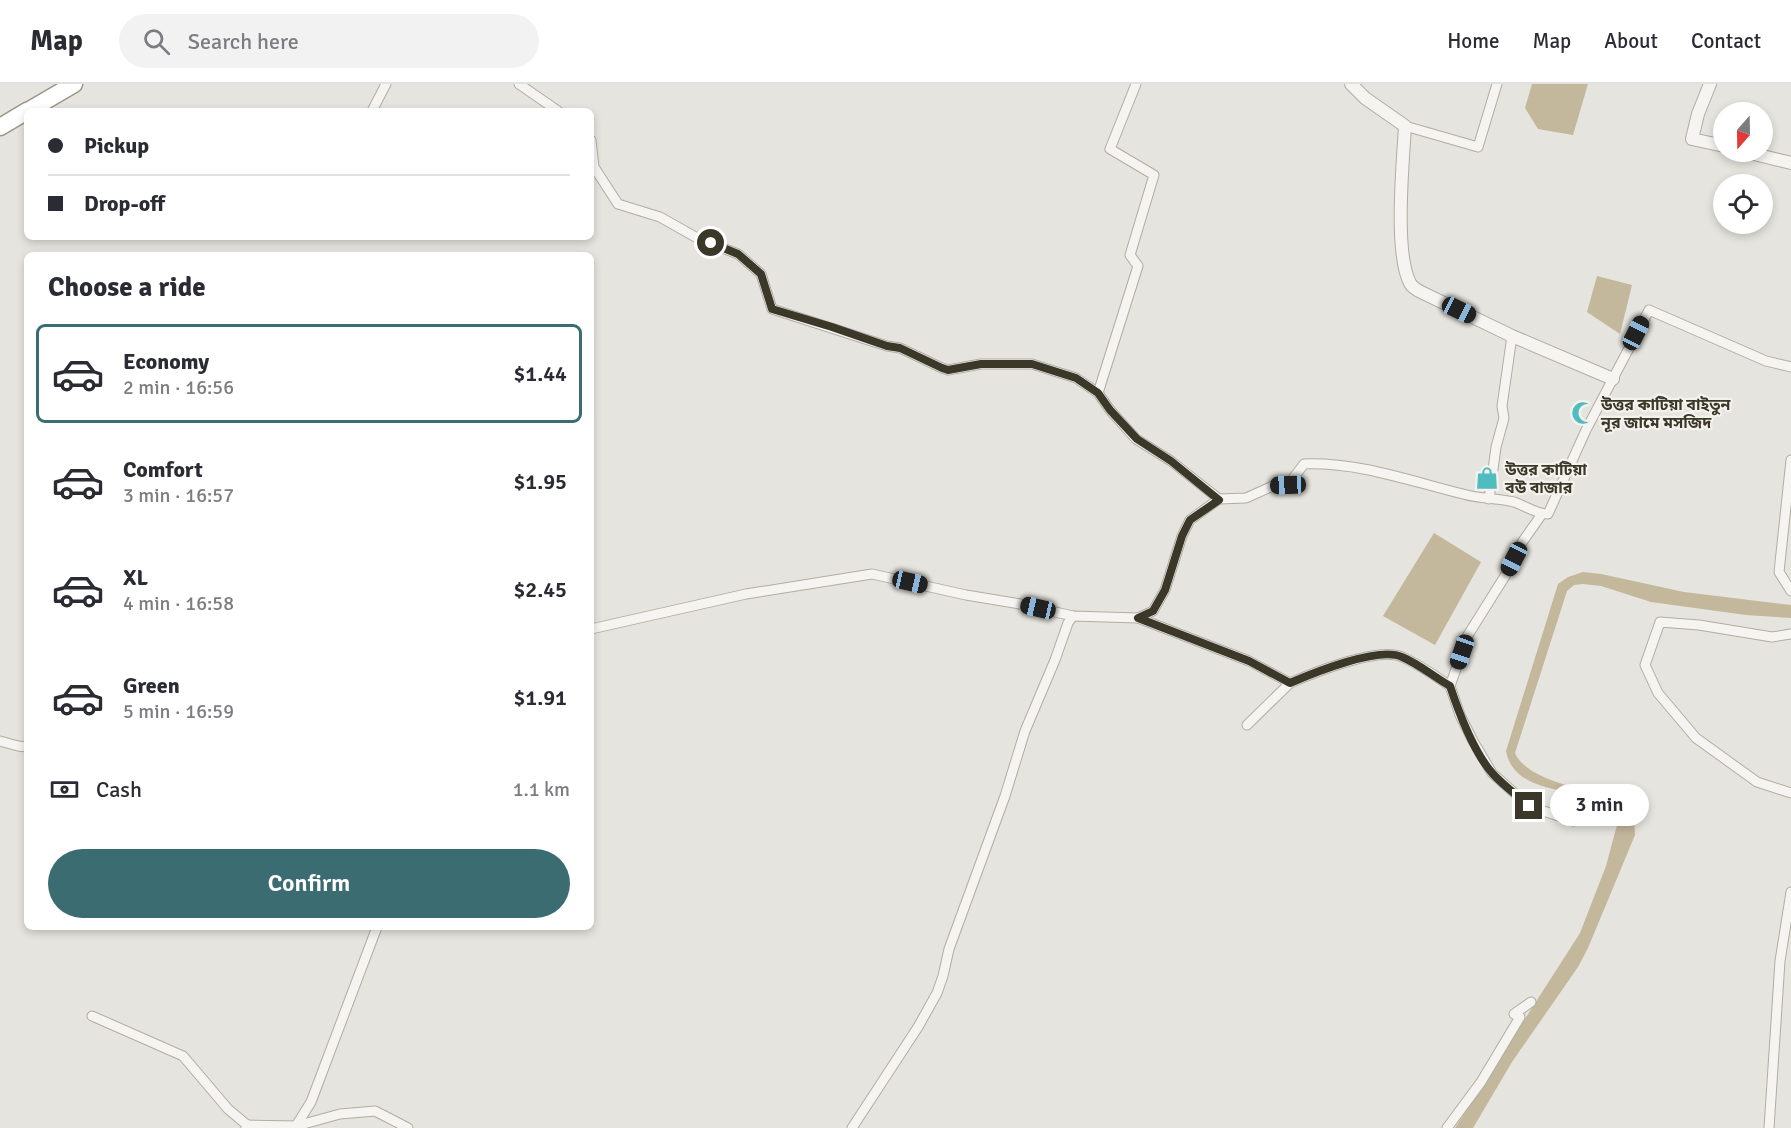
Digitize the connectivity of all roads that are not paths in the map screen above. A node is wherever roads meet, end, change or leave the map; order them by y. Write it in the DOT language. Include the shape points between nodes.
graph roads {
  1 [pos="74,84"];
  2 [pos="386,84"];
  3 [pos="519,84"];
  4 [pos="1136,84"];
  5 [pos="1351,84"];
  6 [pos="1497,84"];
  7 [pos="1710,84"];
  8 [pos="32,108"];
  9 [pos="374,108"];
  10 [pos="554,108"];
  11 [pos="24,113"];
  12 [pos="1405,126"];
  13 [pos="0,127"];
  14 [pos="1713,144"];
  15 [pos="1773,158"];
  16 [pos="1791,162"];
  17 [pos="594,167"];
  18 [pos="1512,336"];
  19 [pos="1791,367"];
  20 [pos="1613,379"];
  21 [pos="1098,393"];
  22 [pos="1791,460"];
  23 [pos="1489,499"];
  24 [pos="1219,500"];
  25 [pos="1542,514"];
  26 [pos="1791,591"];
  27 [pos="1073,616"];
  28 [pos="1138,618"];
  29 [pos="594,628"];
  30 [pos="1791,634"];
  31 [pos="1290,683"];
  32 [pos="1450,686"];
  33 [pos="1247,725"];
  34 [pos="0,741"];
  35 [pos="24,747"];
  36 [pos="1791,793"];
  37 [pos="1573,821"];
  38 [pos="1791,892"];
  39 [pos="376,930"];
  40 [pos="1531,1002"];
  41 [pos="92,1016"];
  42 [pos="247,1126"];
  43 [pos="296,1126"];
  44 [pos="408,1128"];
  45 [pos="852,1128"];
  46 [pos="1447,1128"];
  47 [pos="1769,1128"];
  1 -- 8 [label="highway"];
  2 -- 9 [label="street"];
  3 -- 10 [label="street"];
  4 -- 21 [label="street" via="1110,149 1154,175 1130,255 1138,266"];
  5 -- 12 [label="street"];
  6 -- 12 [label="street" via="1478,147"];
  7 -- 14 [label="street" via="1692,139"];
  11 -- 13 [label="highway"];
  12 -- 18 [label="street" via="1402,239 1411,285"];
  15 -- 16 [label="street"];
  17 -- 21 [label="street" via="618,204 660,217 699,239 738,254 761,274 772,309 900,348 948,370 981,364 1032,364 1076,378"];
  18 -- 20 [label="street"];
  18 -- 23 [label="street" via="1502,406 1504,418"];
  19 -- 20 [label="street" via="1766,361 1650,310"];
  20 -- 25 [label="street" via="1548,514"];
  21 -- 24 [label="street" via="1137,439"];
  22 -- 26 [label="street" via="1779,572"];
  23 -- 24 [label="street" via="1330,463 1304,464 1288,485 1275,485 1246,498"];
  23 -- 25 [label="street" via="1514,502"];
  24 -- 28 [label="street" via="1190,520 1165,590 1153,611"];
  25 -- 32 [label="street" via="1468,634"];
  27 -- 28 [label="street"];
  27 -- 29 [label="street" via="872,574 746,594"];
  27 -- 45 [label="street" via="1025,731 937,993"];
  28 -- 31 [label="street" via="1249,661"];
  30 -- 36 [label="street" via="1772,637 1660,622 1645,665 1658,693 1696,738 1757,782"];
  31 -- 32 [label="street" via="1324,668 1383,654 1400,656"];
  31 -- 33 [label="street"];
  32 -- 37 [label="street" via="1460,715 1492,773 1529,806"];
  34 -- 35 [label="street"];
  38 -- 47 [label="street" via="1780,961"];
  39 -- 43 [label="street" via="311,1102"];
  40 -- 46 [label="street" via="1514,1014 1520,1017 1481,1082"];
  41 -- 42 [label="street" via="183,1056"];
  42 -- 43 [label="street"];
  43 -- 44 [label="street" via="340,1114 375,1112"];
}
